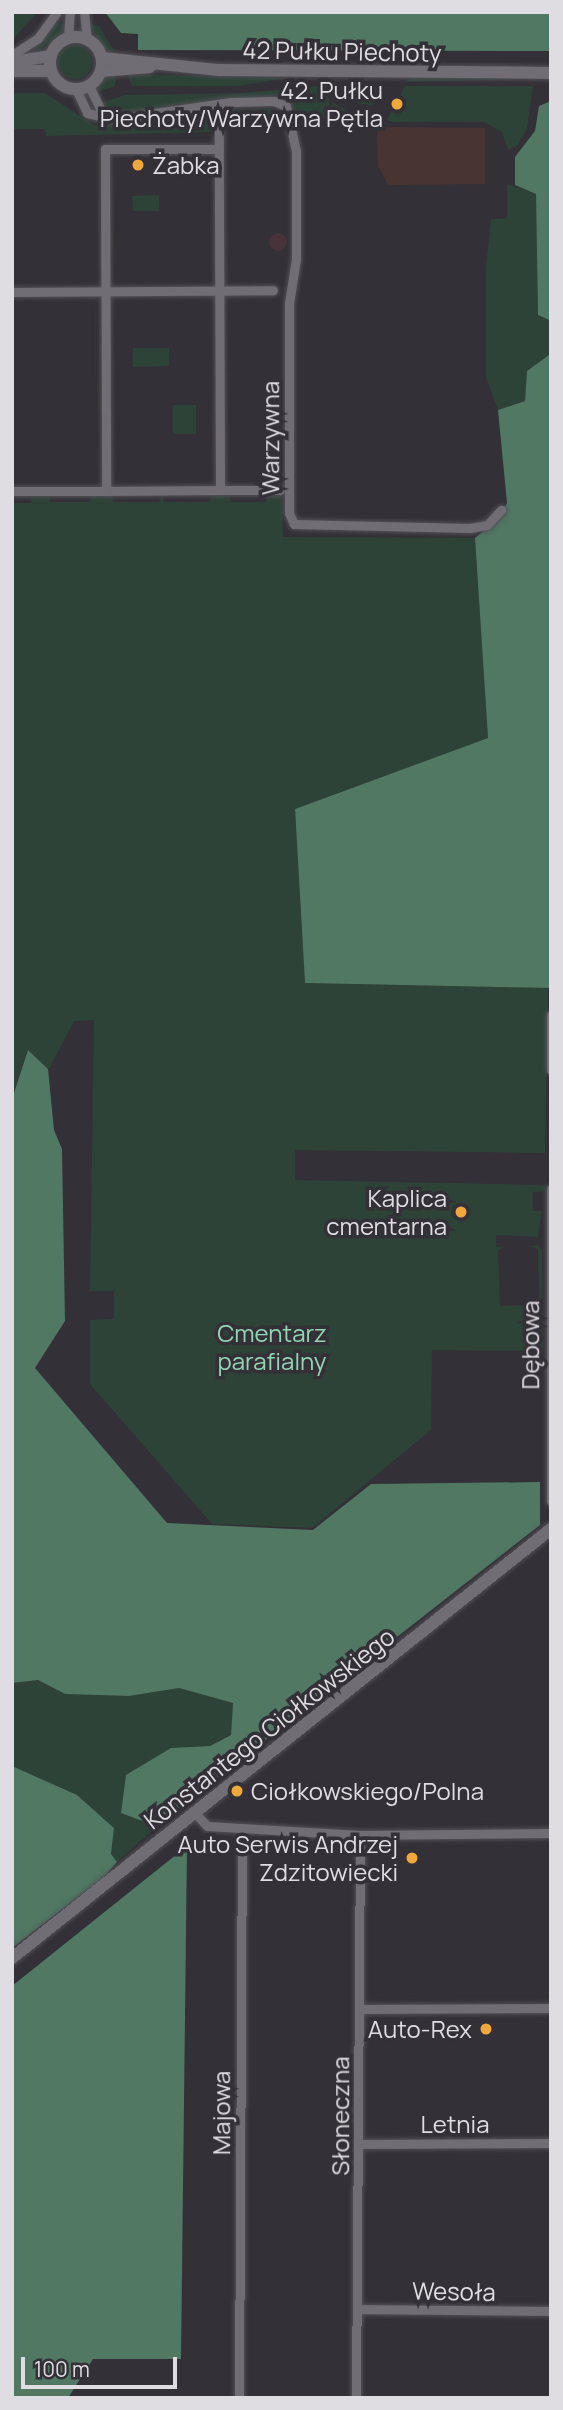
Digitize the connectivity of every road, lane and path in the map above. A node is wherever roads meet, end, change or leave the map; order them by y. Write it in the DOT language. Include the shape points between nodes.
graph roads {
  1 [pos="57,12"];
  2 [pos="70,12"];
  3 [pos="84,12"];
  4 [pos="68,37"];
  5 [pos="86,39"];
  6 [pos="12,55"];
  7 [pos="50,57"];
  8 [pos="12,62"];
  9 [pos="101,64"];
  10 [pos="12,71"];
  11 [pos="50,71"];
  12 [pos="551,74"];
  13 [pos="82,88"];
  14 [pos="219,128"];
  15 [pos="219,149"];
  16 [pos="273,289"];
  17 [pos="219,290"];
  18 [pos="105,291"];
  19 [pos="12,292"];
  20 [pos="220,490"];
  21 [pos="280,490"];
  22 [pos="12,491"];
  23 [pos="106,491"];
  24 [pos="501,510"];
  25 [pos="551,1015"];
  26 [pos="551,1069"];
  27 [pos="551,1189"];
  28 [pos="551,1501"];
  29 [pos="551,1529"];
  30 [pos="195,1813"];
  31 [pos="242,1828"];
  32 [pos="551,1833"];
  33 [pos="359,1835"];
  34 [pos="12,1958"];
  35 [pos="551,2008"];
  36 [pos="360,2009"];
  37 [pos="551,2143"];
  38 [pos="359,2144"];
  39 [pos="357,2309"];
  40 [pos="551,2311"];
  41 [pos="239,2398"];
  42 [pos="356,2398"];
  1 -- 6 [label="street" via="38,38"];
  2 -- 4 [label="street"];
  3 -- 5 [label="street"];
  4 -- 5 [label="street"];
  4 -- 7 [label="street"];
  5 -- 9 [label="street"];
  7 -- 8 [label="street"];
  7 -- 11 [label="street"];
  9 -- 12 [label="street, 42 Pułku Piechoty" via="298,72"];
  9 -- 13 [label="street"];
  10 -- 11 [label="street"];
  11 -- 13 [label="street" via="60,84"];
  13 -- 24 [label="street, Warzywna" via="87,113 106,118 139,118 231,102 275,101 286,106 296,151 296,259 289,292 291,519 300,527 470,528 486,525"];
  14 -- 15 [label="street"];
  15 -- 17 [label="street"];
  15 -- 18 [label="street" via="106,149"];
  16 -- 17 [label="street"];
  17 -- 18 [label="street"];
  17 -- 20 [label="street"];
  18 -- 19 [label="street"];
  18 -- 23 [label="street"];
  20 -- 21 [label="street"];
  20 -- 23 [label="street"];
  22 -- 23 [label="street"];
  25 -- 26 [label="street"];
  27 -- 28 [label="street, Dębowa"];
  29 -- 30 [label="street, Konstantego Ciołkowskiego"];
  30 -- 31 [label="street" via="207,1826"];
  30 -- 34 [label="street, Konstantego Ciołkowskiego"];
  31 -- 33 [label="street"];
  31 -- 41 [label="street, Majowa"];
  32 -- 33 [label="street"];
  33 -- 36 [label="street, Słoneczna"];
  35 -- 36 [label="street"];
  36 -- 38 [label="street, Słoneczna"];
  37 -- 38 [label="street, Letnia"];
  38 -- 39 [label="street, Słoneczna"];
  39 -- 40 [label="street, Wesoła"];
  39 -- 42 [label="street, Słoneczna"];
}
